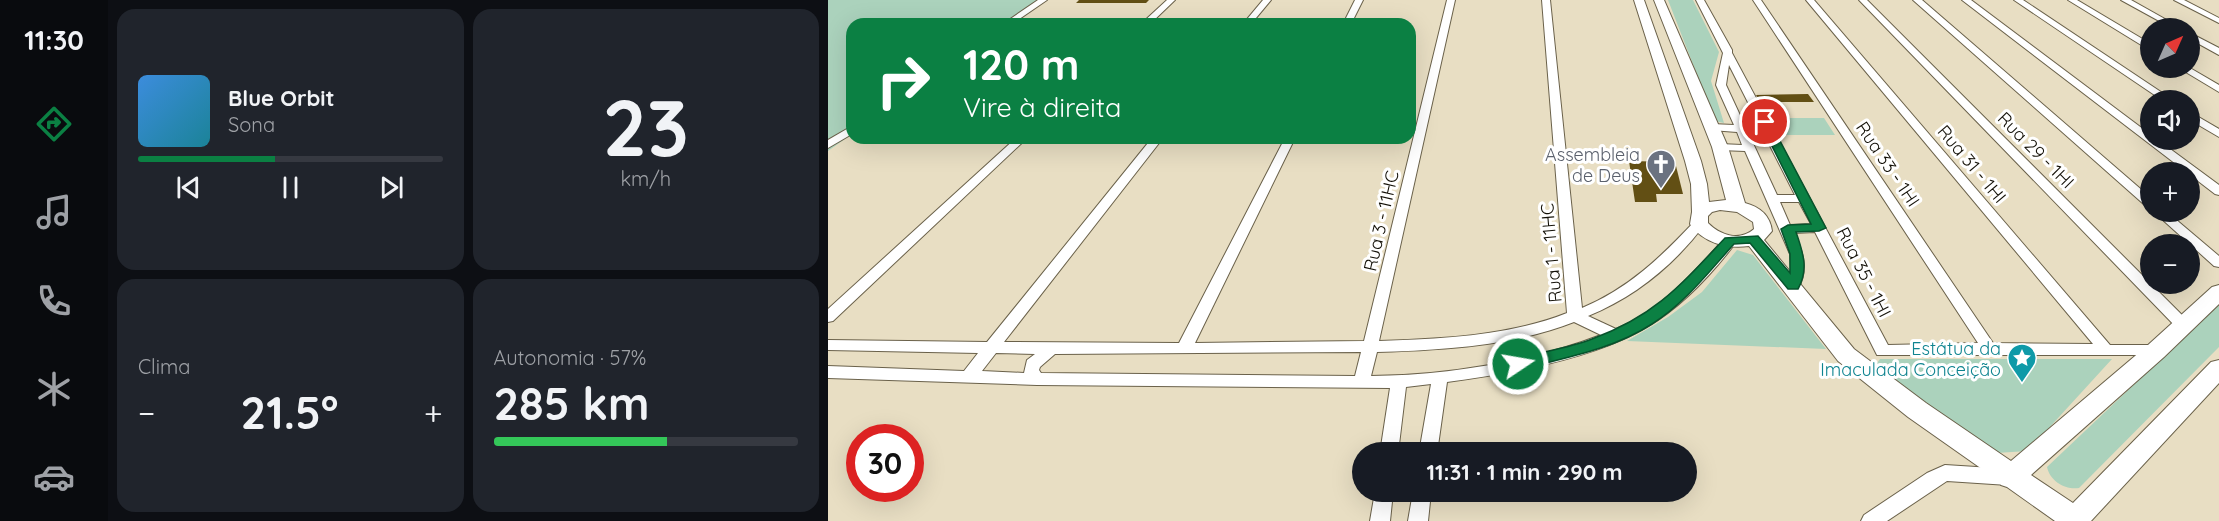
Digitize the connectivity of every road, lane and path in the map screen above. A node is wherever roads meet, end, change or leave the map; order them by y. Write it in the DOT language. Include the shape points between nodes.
graph roads {
  1 [pos="1043,0"];
  2 [pos="1171,0"];
  3 [pos="1267,0"];
  4 [pos="1359,0"];
  5 [pos="1451,0"];
  6 [pos="1546,0"];
  7 [pos="1639,0"];
  8 [pos="1659,0"];
  9 [pos="1700,0"];
  10 [pos="1757,0"];
  11 [pos="1810,0"];
  12 [pos="1863,0"];
  13 [pos="1917,0"];
  14 [pos="1966,0"];
  15 [pos="2018,0"];
  16 [pos="2072,0"];
  17 [pos="2125,0"];
  18 [pos="2178,0"];
  19 [pos="1016,18"];
  20 [pos="1152,18"];
  21 [pos="1252,18"];
  22 [pos="1350,18"];
  23 [pos="2158,18"];
  24 [pos="2219,21"];
  25 [pos="1650,32"];
  26 [pos="1674,33"];
  27 [pos="2140,41"];
  28 [pos="2200,41"];
  29 [pos="1656,48"];
  30 [pos="1678,48"];
  31 [pos="1728,50"];
  32 [pos="2219,51"];
  33 [pos="2200,78"];
  34 [pos="1746,84"];
  35 [pos="1721,85"];
  36 [pos="2219,89"];
  37 [pos="2153,90"];
  38 [pos="2200,122"];
  39 [pos="1711,128"];
  40 [pos="1738,129"];
  41 [pos="846,133"];
  42 [pos="2219,134"];
  43 [pos="1015,144"];
  44 [pos="1153,144"];
  45 [pos="1287,144"];
  46 [pos="828,146"];
  47 [pos="1720,147"];
  48 [pos="1748,148"];
  49 [pos="2219,191"];
  50 [pos="2140,194"];
  51 [pos="1804,198"];
  52 [pos="1772,199"];
  53 [pos="1737,206"];
  54 [pos="1700,218"];
  55 [pos="2172,222"];
  56 [pos="1819,228"];
  57 [pos="1788,229"];
  58 [pos="1754,239"];
  59 [pos="1730,241"];
  60 [pos="2219,263"];
  61 [pos="1793,286"];
  62 [pos="2219,292"];
  63 [pos="1575,316"];
  64 [pos="828,317"];
  65 [pos="2183,325"];
  66 [pos="1615,335"];
  67 [pos="828,345"];
  68 [pos="1370,346"];
  69 [pos="992,348"];
  70 [pos="1052,348"];
  71 [pos="1989,348"];
  72 [pos="1184,349"];
  73 [pos="2107,351"];
  74 [pos="2156,351"];
  75 [pos="2219,368"];
  76 [pos="828,372"];
  77 [pos="968,377"];
  78 [pos="1440,377"];
  79 [pos="1037,379"];
  80 [pos="1362,381"];
  81 [pos="1399,382"];
  82 [pos="1391,442"];
  83 [pos="1430,442"];
  84 [pos="2010,477"];
  85 [pos="1383,502"];
  86 [pos="1421,502"];
  87 [pos="2076,520"];
  88 [pos="1380,521"];
  89 [pos="1418,521"];
  90 [pos="1871,521"];
  1 -- 19 [label="street"];
  2 -- 20 [label="street"];
  3 -- 21 [label="street"];
  4 -- 22 [label="street"];
  5 -- 68 [label="street, Rua 3 - 11HC"];
  6 -- 63 [label="street, Rua 1 - 11HC"];
  7 -- 25 [label="street"];
  8 -- 26 [label="street"];
  9 -- 31 [label="street, Rua 35 - 1HI"];
  10 -- 71 [label="street, Rua 33 - 1HI"];
  11 -- 73 [label="street, Rua 31 - 1HI"];
  12 -- 65 [label="street, Rua 29 - 1HI"];
  13 -- 50 [label="street"];
  14 -- 49 [label="street"];
  15 -- 37 [label="street"];
  16 -- 27 [label="street"];
  17 -- 23 [label="street"];
  18 -- 24 [label="street"];
  25 -- 26 [label="street"];
  25 -- 29 [label="street"];
  26 -- 30 [label="street"];
  28 -- 32 [label="street"];
  29 -- 30 [label="street"];
  29 -- 54 [label="street" via="1693,160 1699,184"];
  30 -- 39 [label="street"];
  31 -- 34 [label="street, Rua 35 - 1HI"];
  31 -- 35 [label="street"];
  33 -- 36 [label="street"];
  34 -- 35 [label="street"];
  34 -- 51 [label="street, Rua 35 - 1HI"];
  35 -- 40 [label="street"];
  38 -- 42 [label="street"];
  39 -- 40 [label="street"];
  39 -- 47 [label="street"];
  40 -- 48 [label="street"];
  41 -- 46 [label="street"];
  43 -- 64 [label="street"];
  44 -- 69 [label="street"];
  45 -- 72 [label="street"];
  47 -- 48 [label="street"];
  47 -- 53 [label="street"];
  48 -- 52 [label="street"];
  51 -- 52 [label="street"];
  51 -- 56 [label="street, Rua 35 - 1HI"];
  52 -- 57 [label="street"];
  53 -- 54 [label="street" via="1712,206"];
  53 -- 58 [label="street" via="1753,212 1762,221 1763,231"];
  54 -- 59 [label="street" via="1710,234"];
  54 -- 63 [label="street" via="1660,266 1634,287"];
  55 -- 60 [label="street"];
  56 -- 57 [label="street"];
  56 -- 71 [label="street, Rua 35 - 1HI" via="1883,351"];
  57 -- 61 [label="street" via="1797,254 1798,271"];
  58 -- 59 [label="street"];
  58 -- 61 [label="street"];
  59 -- 66 [label="street" via="1681,294 1646,321"];
  61 -- 84 [label="street" via="1846,355"];
  62 -- 65 [label="street"];
  63 -- 66 [label="street, Rua 1 - 11HC"];
  63 -- 68 [label="street" via="1495,338"];
  65 -- 74 [label="street"];
  66 -- 78 [label="street" via="1537,360"];
  67 -- 69 [label="street"];
  68 -- 72 [label="street"];
  68 -- 80 [label="street, Rua 3 - 11HC"];
  69 -- 70 [label="street"];
  69 -- 77 [label="street"];
  70 -- 72 [label="street"];
  70 -- 79 [label="street" via="1032,364 1031,371"];
  71 -- 73 [label="street, Rua 35 - 1HI"];
  73 -- 74 [label="street, Rua 35 - 1HI"];
  74 -- 84 [label="street"];
  75 -- 87 [label="street"];
  76 -- 77 [label="street"];
  77 -- 79 [label="street"];
  78 -- 81 [label="street"];
  78 -- 83 [label="street"];
  79 -- 80 [label="street"];
  80 -- 81 [label="street"];
  81 -- 82 [label="street"];
  84 -- 87 [label="street"];
  84 -- 90 [label="street" via="1945,473"];
  85 -- 88 [label="street"];
  86 -- 89 [label="street"];
}
